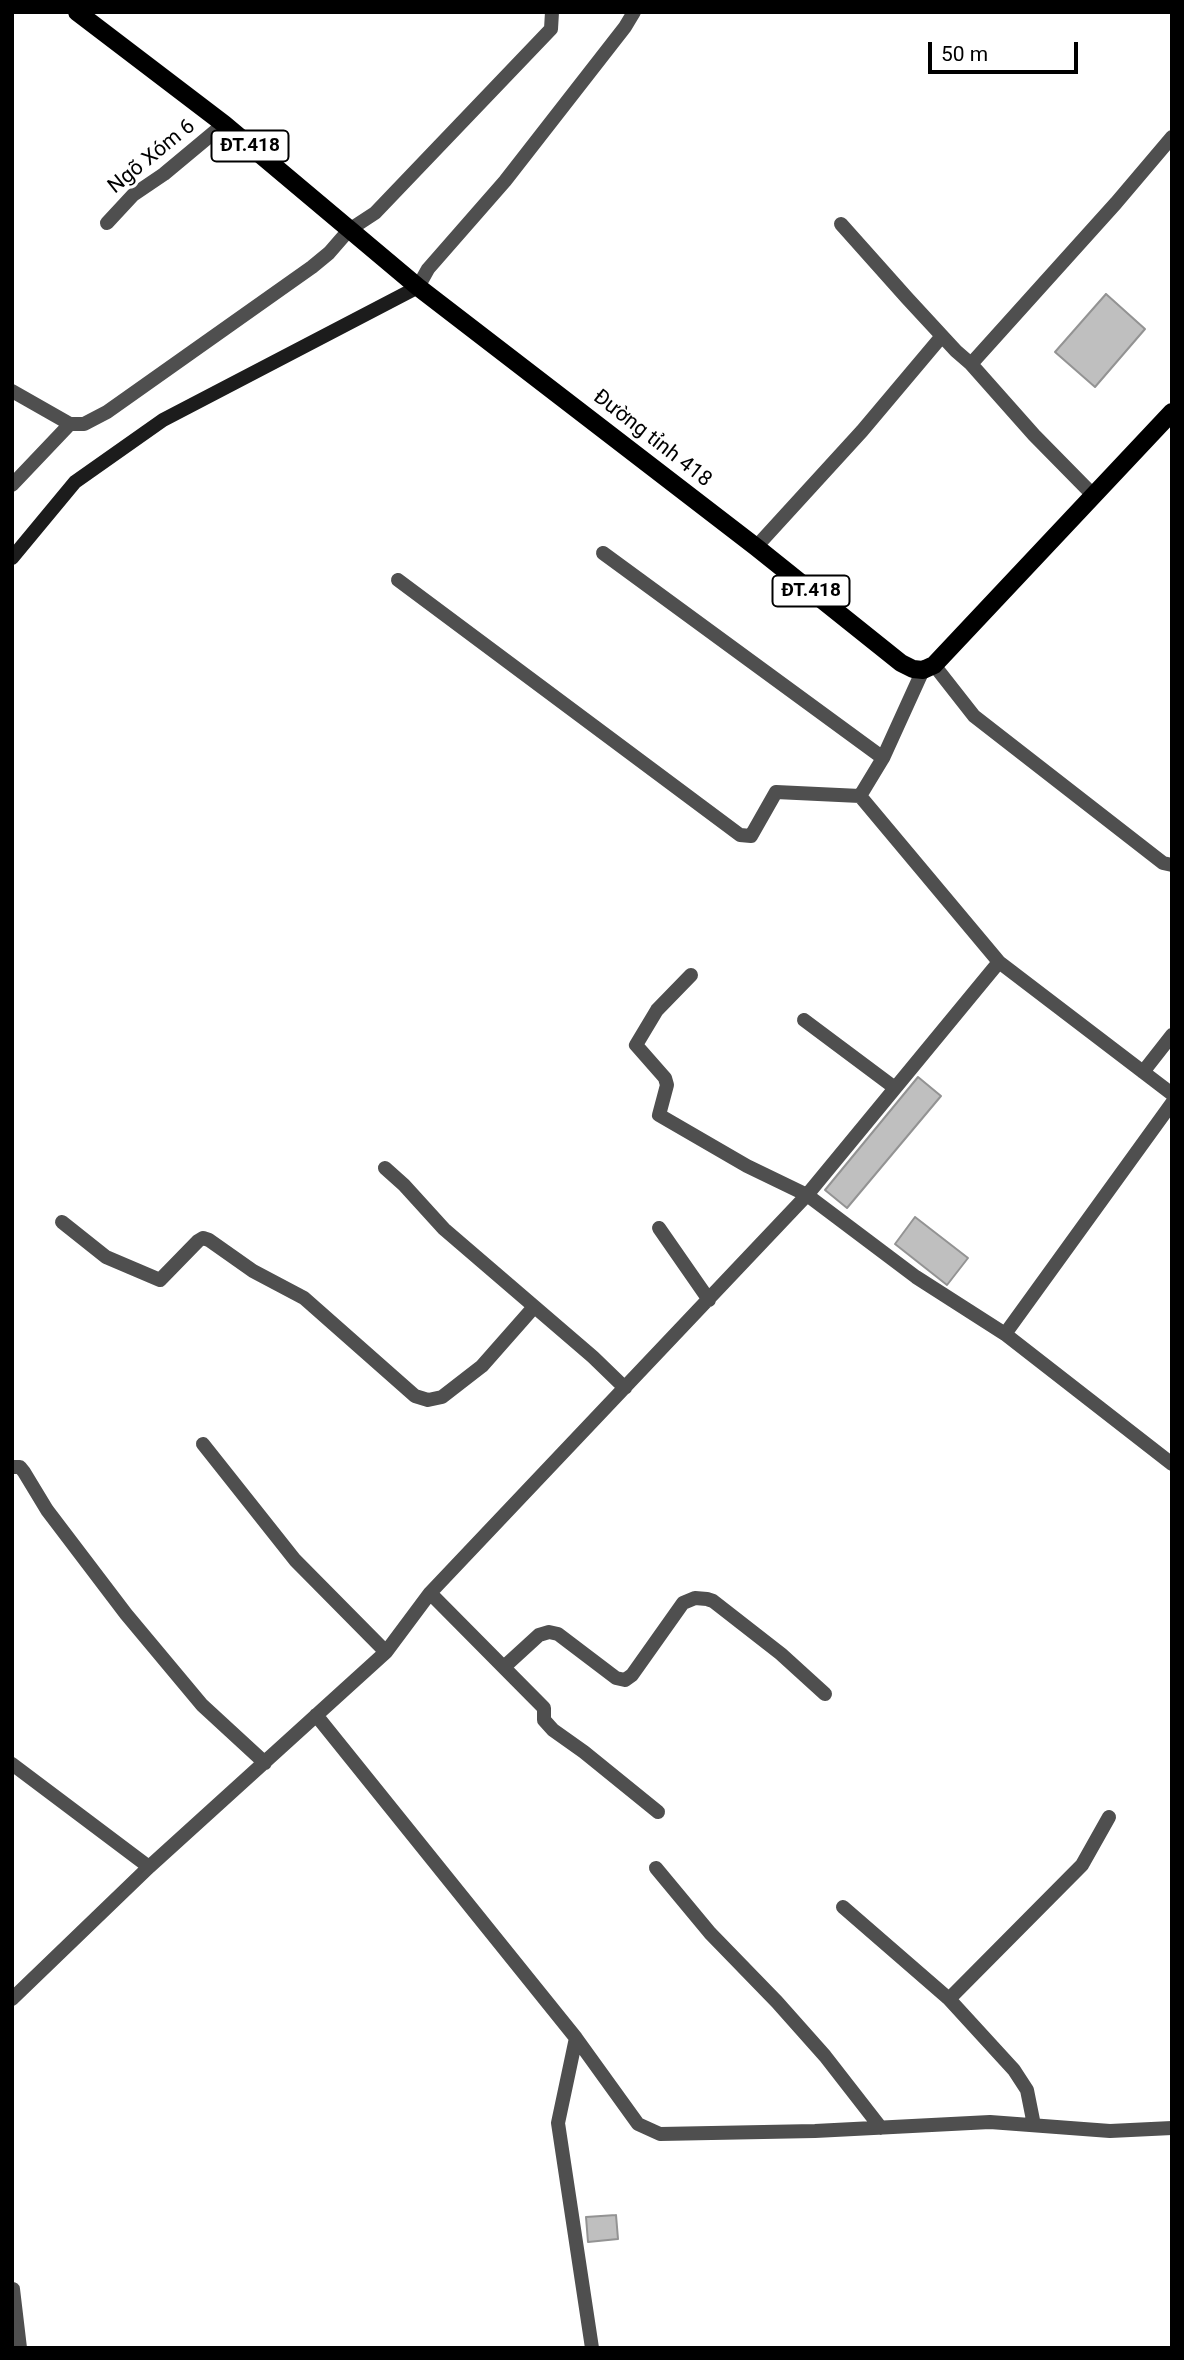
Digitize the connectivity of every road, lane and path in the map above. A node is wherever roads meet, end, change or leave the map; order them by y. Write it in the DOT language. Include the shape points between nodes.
graph roads {
  1 [pos="76,12"];
  2 [pos="552,12"];
  3 [pos="634,12"];
  4 [pos="224,124"];
  5 [pos="1172,137"];
  6 [pos="107,223"];
  7 [pos="841,224"];
  8 [pos="349,230"];
  9 [pos="418,287"];
  10 [pos="942,336"];
  11 [pos="971,364"];
  12 [pos="12,391"];
  13 [pos="1171,416"];
  14 [pos="69,424"];
  15 [pos="12,485"];
  16 [pos="1094,496"];
  17 [pos="756,547"];
  18 [pos="603,553"];
  19 [pos="12,558"];
  20 [pos="398,580"];
  21 [pos="928,668"];
  22 [pos="883,758"];
  23 [pos="860,796"];
  24 [pos="1172,864"];
  25 [pos="999,962"];
  26 [pos="691,975"];
  27 [pos="804,1020"];
  28 [pos="1172,1035"];
  29 [pos="1143,1072"];
  30 [pos="895,1088"];
  31 [pos="1172,1094"];
  32 [pos="1172,1103"];
  33 [pos="384,1168"];
  34 [pos="807,1195"];
  35 [pos="62,1222"];
  36 [pos="659,1228"];
  37 [pos="709,1300"];
  38 [pos="534,1307"];
  39 [pos="1005,1334"];
  40 [pos="625,1388"];
  41 [pos="203,1444"];
  42 [pos="1172,1464"];
  43 [pos="12,1467"];
  44 [pos="430,1592"];
  45 [pos="386,1652"];
  46 [pos="504,1667"];
  47 [pos="825,1694"];
  48 [pos="316,1715"];
  49 [pos="265,1763"];
  50 [pos="12,1764"];
  51 [pos="658,1812"];
  52 [pos="1109,1817"];
  53 [pos="149,1867"];
  54 [pos="656,1868"];
  55 [pos="843,1907"];
  56 [pos="949,1999"];
  57 [pos="12,2000"];
  58 [pos="576,2038"];
  59 [pos="1034,2125"];
  60 [pos="881,2128"];
  61 [pos="1172,2128"];
  62 [pos="13,2289"];
  63 [pos="20,2348"];
  64 [pos="592,2348"];
  1 -- 4 [label="main road, Đường tỉnh 418 / ĐT.418"];
  2 -- 8 [label="street" via="551,29 374,213"];
  3 -- 9 [label="street"];
  4 -- 6 [label="street, Ngõ Xóm 6" via="133,195"];
  4 -- 8 [label="main road, Đường tỉnh 418 / ĐT.418"];
  5 -- 11 [label="street"];
  7 -- 10 [label="street"];
  8 -- 9 [label="main road, Đường tỉnh 418 / ĐT.418"];
  8 -- 14 [label="street" via="312,267 107,412 84,424"];
  9 -- 17 [label="main road, Đường tỉnh 418 / ĐT.418"];
  9 -- 19 [label="main road" via="163,420 75,482"];
  10 -- 11 [label="street"];
  10 -- 17 [label="street"];
  11 -- 16 [label="street"];
  12 -- 14 [label="street"];
  13 -- 16 [label="main road"];
  14 -- 15 [label="street"];
  16 -- 21 [label="main road"];
  17 -- 21 [label="main road, Đường tỉnh 418 / ĐT.418" via="901,663 913,669"];
  18 -- 22 [label="street"];
  20 -- 23 [label="street" via="740,835 751,836 776,792"];
  21 -- 22 [label="street"];
  21 -- 24 [label="street" via="974,716 1163,863"];
  22 -- 23 [label="street"];
  23 -- 25 [label="street"];
  25 -- 29 [label="street"];
  25 -- 30 [label="street"];
  26 -- 34 [label="street" via="657,1010 636,1045 667,1085 659,1115"];
  27 -- 30 [label="street"];
  28 -- 29 [label="street"];
  29 -- 31 [label="street"];
  30 -- 34 [label="street"];
  32 -- 39 [label="street"];
  33 -- 38 [label="street"];
  34 -- 37 [label="street"];
  34 -- 39 [label="street" via="916,1277"];
  35 -- 38 [label="street" via="106,1257 160,1280 198,1241 209,1240 253,1271 304,1298 415,1396 428,1400 442,1397 482,1366"];
  36 -- 37 [label="street"];
  37 -- 40 [label="street"];
  38 -- 40 [label="street"];
  39 -- 42 [label="street"];
  40 -- 44 [label="street"];
  41 -- 45 [label="street" via="295,1560"];
  43 -- 49 [label="street" via="20,1467 127,1615 202,1704"];
  44 -- 45 [label="street"];
  44 -- 46 [label="street"];
  45 -- 48 [label="street"];
  46 -- 47 [label="street" via="539,1635 549,1632 625,1680 683,1603 707,1599 781,1654"];
  46 -- 51 [label="street" via="544,1708 544,1720 553,1730"];
  48 -- 49 [label="street"];
  48 -- 58 [label="street"];
  49 -- 53 [label="street"];
  50 -- 53 [label="street"];
  52 -- 56 [label="street" via="1082,1865"];
  53 -- 57 [label="street"];
  54 -- 60 [label="street" via="825,2056"];
  55 -- 56 [label="street"];
  56 -- 59 [label="street" via="1014,2070 1027,2090"];
  58 -- 60 [label="street" via="638,2124 652,2132"];
  58 -- 64 [label="street" via="558,2123"];
  59 -- 60 [label="street" via="990,2122"];
  59 -- 61 [label="street" via="1110,2131"];
  62 -- 63 [label="street"];
}
